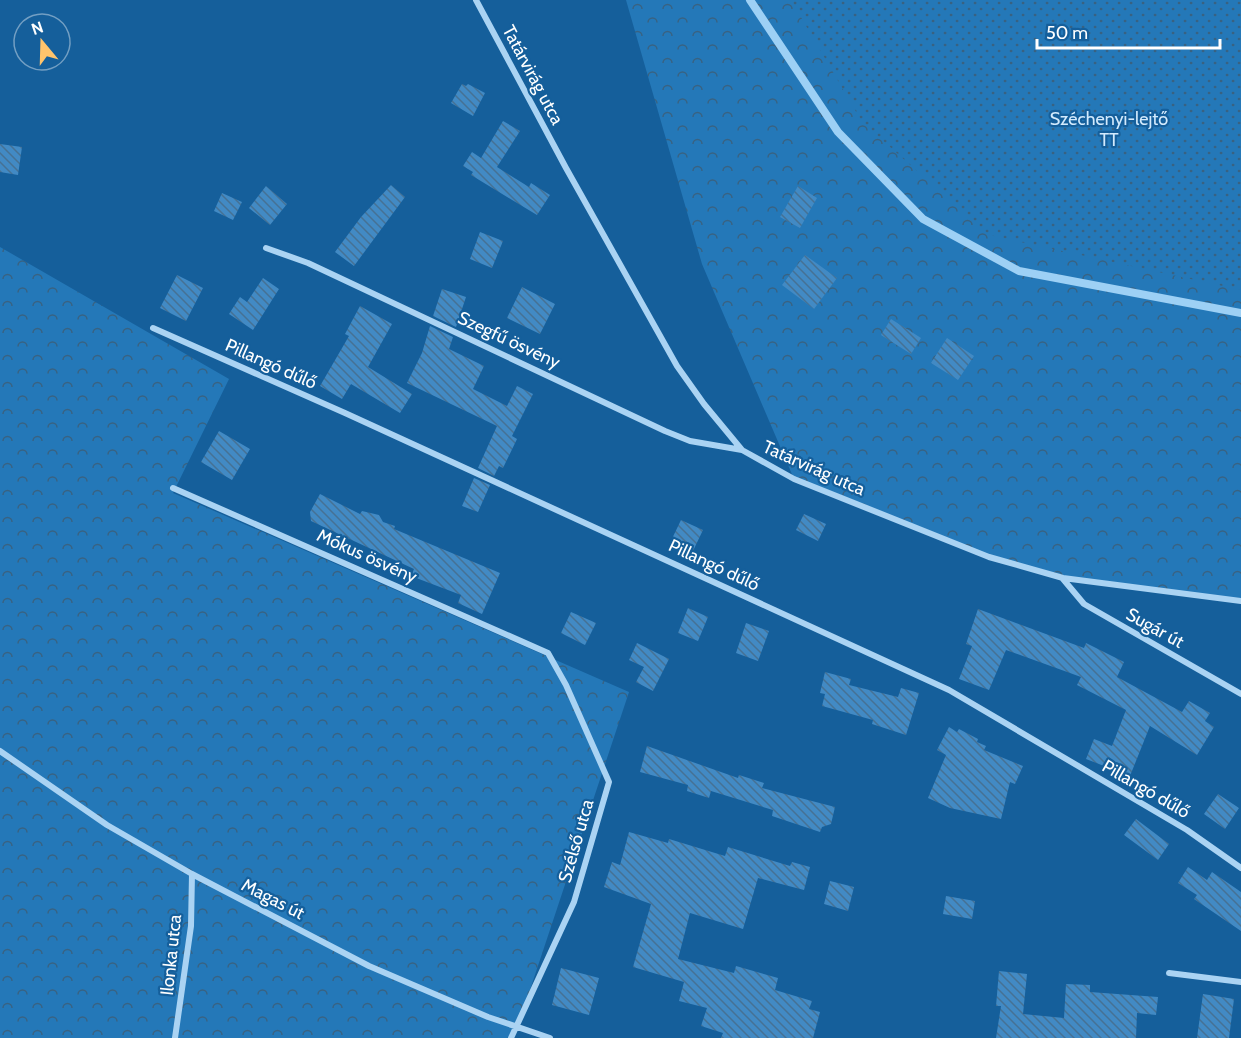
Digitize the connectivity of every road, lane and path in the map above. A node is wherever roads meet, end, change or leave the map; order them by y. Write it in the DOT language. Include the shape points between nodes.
graph roads {
  1 [pos="476,0"];
  2 [pos="266,248"];
  3 [pos="153,328"];
  4 [pos="742,450"];
  5 [pos="173,488"];
  6 [pos="1063,578"];
  7 [pos="1241,601"];
  8 [pos="548,653"];
  9 [pos="1241,694"];
  10 [pos="0,751"];
  11 [pos="1241,868"];
  12 [pos="192,874"];
  13 [pos="1169,973"];
  14 [pos="1241,982"];
  15 [pos="517,1026"];
  16 [pos="175,1038"];
  17 [pos="511,1038"];
  18 [pos="550,1038"];
  1 -- 4 [label="street, Tatárvirág utca" via="677,366"];
  2 -- 4 [label="street, Szegfű ösvény" via="308,263 665,431 690,441"];
  3 -- 11 [label="street, Pillangó dűlő" via="949,690 1187,830"];
  4 -- 6 [label="street, Tatárvirág utca" via="794,479 989,557"];
  5 -- 8 [label="street, Mókus ösvény"];
  6 -- 7 [label="street, Tatárvirág utca"];
  6 -- 9 [label="street, Sugár út" via="1084,604"];
  8 -- 15 [label="street, Szélső utca" via="609,782 574,902"];
  10 -- 12 [label="street, Magas út" via="107,825"];
  12 -- 15 [label="street, Magas út" via="369,966"];
  12 -- 16 [label="street, Ilonka utca" via="191,926"];
  13 -- 14 [label="street"];
  15 -- 17 [label="street, Szélső utca"];
  15 -- 18 [label="street, Magas út"];
}
